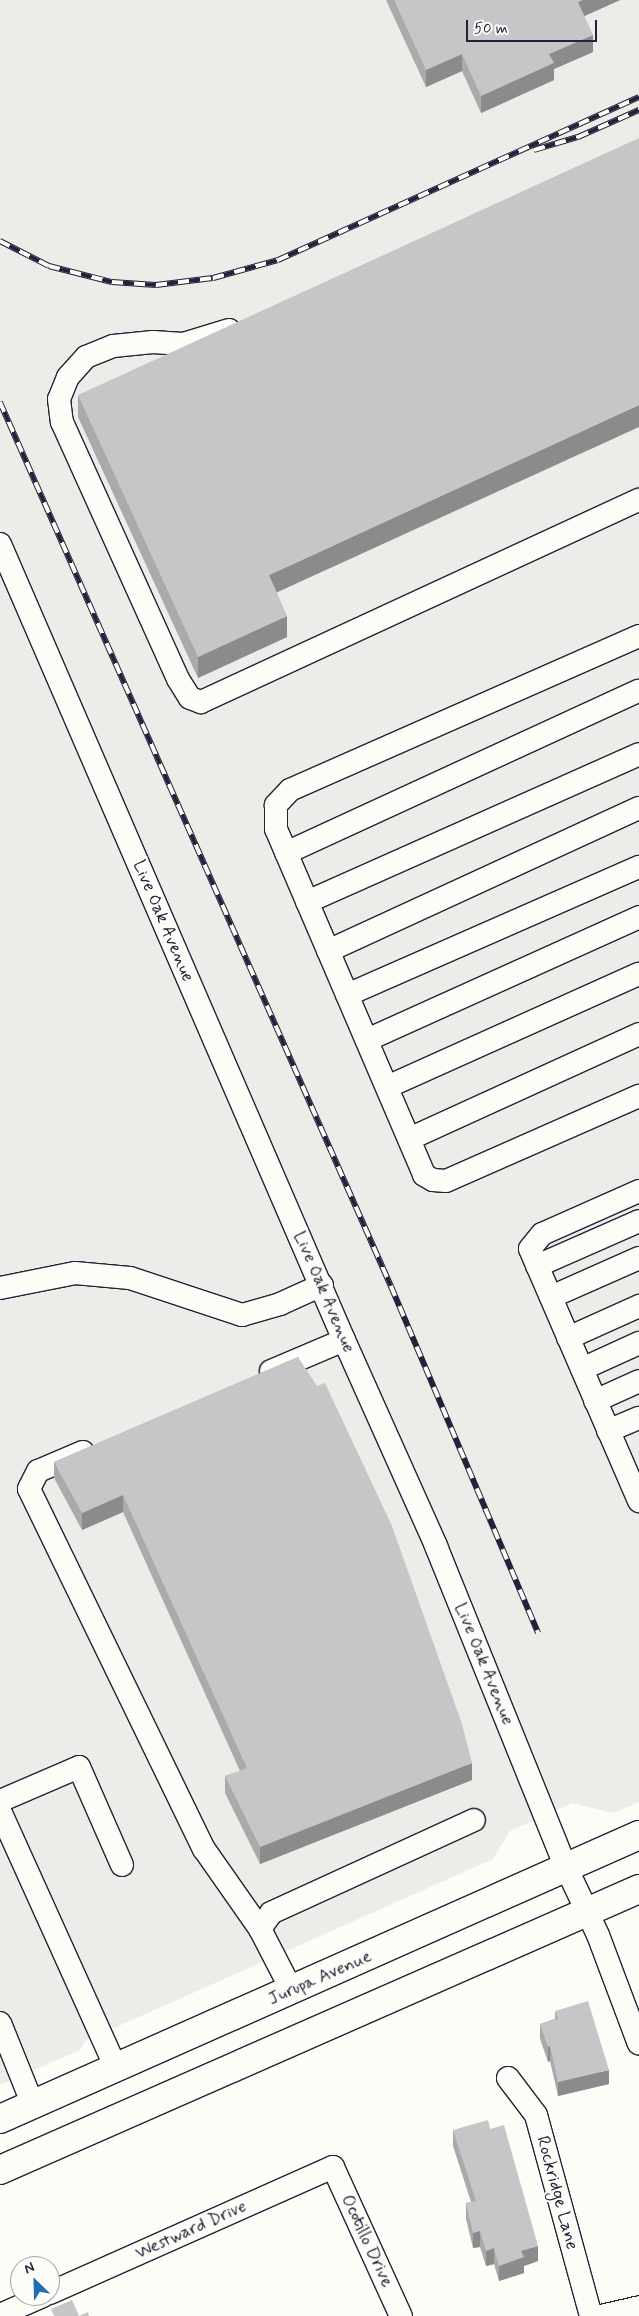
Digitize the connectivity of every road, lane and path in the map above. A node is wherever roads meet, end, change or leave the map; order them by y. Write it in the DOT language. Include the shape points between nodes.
graph roads {
  1 [pos="249,321"];
  2 [pos="639,500"];
  3 [pos="0,544"];
  4 [pos="639,636"];
  5 [pos="639,691"];
  6 [pos="639,754"];
  7 [pos="639,808"];
  8 [pos="286,853"];
  9 [pos="639,867"];
  10 [pos="307,902"];
  11 [pos="639,917"];
  12 [pos="328,951"];
  13 [pos="639,974"];
  14 [pos="348,995"];
  15 [pos="639,1034"];
  16 [pos="367,1040"];
  17 [pos="387,1087"];
  18 [pos="639,1096"];
  19 [pos="409,1139"];
  20 [pos="639,1191"];
  21 [pos="639,1221"];
  22 [pos="639,1258"];
  23 [pos="537,1266"];
  24 [pos="322,1285"];
  25 [pos="0,1288"];
  26 [pos="551,1297"];
  27 [pos="639,1306"];
  28 [pos="568,1338"];
  29 [pos="344,1340"];
  30 [pos="639,1343"];
  31 [pos="582,1369"];
  32 [pos="254,1378"];
  33 [pos="639,1381"];
  34 [pos="595,1401"];
  35 [pos="639,1418"];
  36 [pos="608,1431"];
  37 [pos="102,1444"];
  38 [pos="632,1468"];
  39 [pos="639,1499"];
  40 [pos="0,1801"];
  41 [pos="0,1811"];
  42 [pos="474,1820"];
  43 [pos="639,1835"];
  44 [pos="122,1865"];
  45 [pos="566,1867"];
  46 [pos="639,1888"];
  47 [pos="585,1910"];
  48 [pos="260,1929"];
  49 [pos="292,1991"];
  50 [pos="0,2023"];
  51 [pos="638,2036"];
  52 [pos="116,2068"];
  53 [pos="508,2078"];
  54 [pos="32,2105"];
  55 [pos="0,2119"];
  56 [pos="333,2167"];
  57 [pos="0,2170"];
  58 [pos="60,2289"];
  59 [pos="20,2306"];
  60 [pos="639,2307"];
  61 [pos="0,2315"];
  62 [pos="401,2316"];
  63 [pos="591,2316"];
  64 [pos="601,2316"];
  1 -- 2 [label="street" via="222,334 183,344 153,342 114,346 86,357 68,377 59,399 62,422 178,680 190,698 201,702"];
  3 -- 24 [label="street, Live Oak Avenue"];
  4 -- 8 [label="street" via="290,790 276,805 276,829"];
  5 -- 8 [label="street"];
  6 -- 10 [label="street"];
  7 -- 12 [label="street"];
  8 -- 10 [label="street"];
  9 -- 14 [label="street"];
  10 -- 12 [label="street"];
  11 -- 16 [label="street"];
  12 -- 14 [label="street"];
  13 -- 17 [label="street"];
  14 -- 16 [label="street"];
  15 -- 19 [label="street"];
  16 -- 17 [label="street"];
  17 -- 19 [label="street"];
  18 -- 19 [label="street" via="446,1181 424,1175"];
  20 -- 23 [label="street" via="542,1234 530,1249"];
  21 -- 23 [label="street"];
  22 -- 26 [label="street"];
  23 -- 26 [label="street"];
  24 -- 25 [label="street" via="280,1304 242,1315 130,1278 75,1273"];
  24 -- 29 [label="street, Live Oak Avenue"];
  26 -- 28 [label="street"];
  27 -- 28 [label="street"];
  28 -- 31 [label="street"];
  29 -- 32 [label="street"];
  29 -- 45 [label="street, Live Oak Avenue" via="436,1546"];
  30 -- 31 [label="street"];
  31 -- 34 [label="street"];
  33 -- 34 [label="street"];
  34 -- 36 [label="street"];
  35 -- 36 [label="street"];
  36 -- 38 [label="street"];
  37 -- 48 [label="street" via="38,1471 29,1489 204,1850"];
  38 -- 39 [label="street"];
  40 -- 44 [label="street" via="79,1767"];
  41 -- 52 [label="street"];
  42 -- 48 [label="street" via="272,1913"];
  43 -- 45 [label="main road, Jurupa Avenue"];
  45 -- 47 [label="street, Live Oak Avenue"];
  45 -- 49 [label="main road, Jurupa Avenue"];
  46 -- 47 [label="main road"];
  47 -- 51 [label="street, Live Oak Avenue"];
  47 -- 57 [label="main road"];
  48 -- 49 [label="street"];
  49 -- 52 [label="main road, Jurupa Avenue"];
  50 -- 54 [label="street"];
  52 -- 54 [label="main road, Jurupa Avenue"];
  53 -- 63 [label="street, Rockridge Lane" via="536,2114"];
  54 -- 55 [label="main road, Jurupa Avenue"];
  56 -- 58 [label="street, Westward Drive"];
  56 -- 62 [label="street, Ocotillo Drive"];
  59 -- 61 [label="street"];
  60 -- 64 [label="street"];
}
